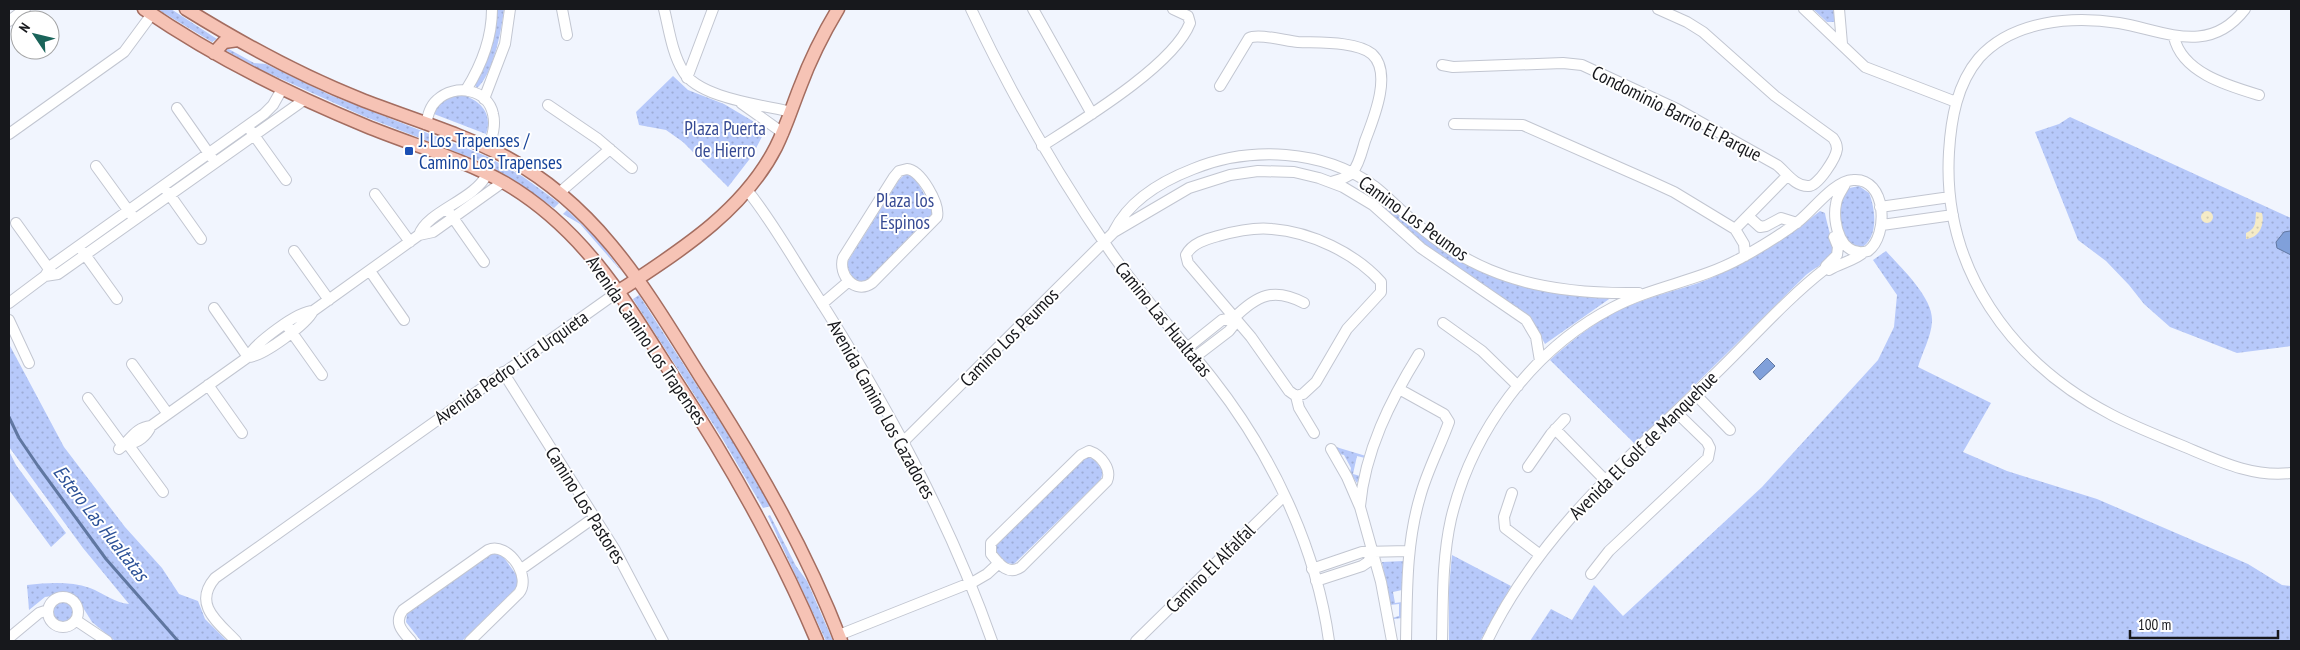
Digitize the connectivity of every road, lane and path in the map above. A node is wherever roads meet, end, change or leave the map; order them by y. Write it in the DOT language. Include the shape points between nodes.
graph roads {
  1 [pos="26,9"];
  2 [pos="186,9"];
  3 [pos="492,9"];
  4 [pos="510,9"];
  5 [pos="562,9"];
  6 [pos="664,9"];
  7 [pos="713,9"];
  8 [pos="838,9"];
  9 [pos="971,9"];
  10 [pos="1033,9"];
  11 [pos="1173,9"];
  12 [pos="1658,9"];
  13 [pos="1804,9"];
  14 [pos="1839,9"];
  15 [pos="2245,9"];
  16 [pos="148,11"];
  17 [pos="9,21"];
  18 [pos="567,35"];
  19 [pos="2174,36"];
  20 [pos="238,40"];
  21 [pos="1842,44"];
  22 [pos="214,53"];
  23 [pos="1442,65"];
  24 [pos="687,78"];
  25 [pos="1220,86"];
  26 [pos="282,89"];
  27 [pos="466,90"];
  28 [pos="2259,95"];
  29 [pos="484,99"];
  30 [pos="304,100"];
  31 [pos="738,101"];
  32 [pos="1956,102"];
  33 [pos="548,105"];
  34 [pos="177,108"];
  35 [pos="791,112"];
  36 [pos="1092,114"];
  37 [pos="426,124"];
  38 [pos="1454,124"];
  39 [pos="248,126"];
  40 [pos="783,132"];
  41 [pos="9,134"];
  42 [pos="254,136"];
  43 [pos="1042,146"];
  44 [pos="488,148"];
  45 [pos="610,149"];
  46 [pos="209,154"];
  47 [pos="215,163"];
  48 [pos="96,166"];
  49 [pos="632,168"];
  50 [pos="1352,173"];
  51 [pos="487,174"];
  52 [pos="1787,176"];
  53 [pos="286,180"];
  54 [pos="503,182"];
  55 [pos="1331,182"];
  56 [pos="1846,182"];
  57 [pos="747,190"];
  58 [pos="166,191"];
  59 [pos="559,193"];
  60 [pos="375,194"];
  61 [pos="1950,197"];
  62 [pos="1880,207"];
  63 [pos="1810,212"];
  64 [pos="450,213"];
  65 [pos="1952,215"];
  66 [pos="132,216"];
  67 [pos="1749,217"];
  68 [pos="1796,222"];
  69 [pos="16,223"];
  70 [pos="1882,225"];
  71 [pos="1735,229"];
  72 [pos="1114,232"];
  73 [pos="201,239"];
  74 [pos="410,242"];
  75 [pos="1104,242"];
  76 [pos="82,250"];
  77 [pos="294,251"];
  78 [pos="1864,252"];
  79 [pos="1745,256"];
  80 [pos="484,262"];
  81 [pos="1825,269"];
  82 [pos="370,271"];
  83 [pos="47,273"];
  84 [pos="638,278"];
  85 [pos="849,281"];
  86 [pos="619,291"];
  87 [pos="1649,292"];
  88 [pos="117,299"];
  89 [pos="329,300"];
  90 [pos="9,303"];
  91 [pos="1304,303"];
  92 [pos="822,304"];
  93 [pos="214,308"];
  94 [pos="1234,318"];
  95 [pos="9,320"];
  96 [pos="404,320"];
  97 [pos="1443,322"];
  98 [pos="288,328"];
  99 [pos="1187,348"];
  100 [pos="1419,354"];
  101 [pos="248,357"];
  102 [pos="1195,357"];
  103 [pos="1540,361"];
  104 [pos="29,363"];
  105 [pos="132,364"];
  106 [pos="503,372"];
  107 [pos="322,375"];
  108 [pos="208,385"];
  109 [pos="1518,386"];
  110 [pos="1399,389"];
  111 [pos="1695,394"];
  112 [pos="1296,396"];
  113 [pos="88,398"];
  114 [pos="1676,412"];
  115 [pos="168,414"];
  116 [pos="1564,419"];
  117 [pos="1555,429"];
  118 [pos="1730,430"];
  119 [pos="242,433"];
  120 [pos="1314,433"];
  121 [pos="904,441"];
  122 [pos="123,446"];
  123 [pos="1330,449"];
  124 [pos="1528,468"];
  125 [pos="2291,473"];
  126 [pos="1606,481"];
  127 [pos="163,492"];
  128 [pos="1512,493"];
  129 [pos="1284,496"];
  130 [pos="1360,507"];
  131 [pos="782,514"];
  132 [pos="595,517"];
  133 [pos="759,518"];
  134 [pos="1409,551"];
  135 [pos="1372,553"];
  136 [pos="1539,554"];
  137 [pos="999,563"];
  138 [pos="1312,569"];
  139 [pos="520,570"];
  140 [pos="1590,574"];
  141 [pos="1316,581"];
  142 [pos="970,583"];
  143 [pos="48,610"];
  144 [pos="77,620"];
  145 [pos="9,638"];
  146 [pos="840,638"];
  147 [pos="107,641"];
  148 [pos="236,641"];
  149 [pos="411,641"];
  150 [pos="470,641"];
  151 [pos="662,641"];
  152 [pos="817,641"];
  153 [pos="992,641"];
  154 [pos="1136,641"];
  155 [pos="1329,641"];
  156 [pos="1392,641"];
  157 [pos="1406,641"];
  158 [pos="1442,641"];
  159 [pos="1487,641"];
  1 -- 17 [label="street"];
  2 -- 20 [label="main road, Avenida Camino Los Trapenses"];
  3 -- 27 [label="street" via="487,44"];
  4 -- 29 [label="street" via="505,44"];
  5 -- 18 [label="street"];
  6 -- 24 [label="street" via="678,60"];
  7 -- 24 [label="street"];
  8 -- 35 [label="main road, Avenida Pedro Lira Urquieta" via="810,62"];
  9 -- 43 [label="street, Camino Las Hualtatas"];
  10 -- 36 [label="street"];
  11 -- 36 [label="street" via="1188,16 1190,21 1178,42 1142,77"];
  12 -- 52 [label="street, Condominio Barrio El Parque" via="1703,32 1775,96 1833,138 1836,152 1817,182 1806,186"];
  13 -- 21 [label="street"];
  14 -- 21 [label="street"];
  15 -- 19 [label="street" via="2232,23 2214,33 2196,37"];
  16 -- 22 [label="main road, Avenida Camino Los Trapenses"];
  16 -- 41 [label="street" via="134,40 118,57"];
  19 -- 28 [label="street" via="2184,56 2204,74"];
  19 -- 32 [label="street" via="2094,21 2062,21 2031,27 2004,38 1986,51 1967,76"];
  20 -- 22 [label="main road" via="224,42"];
  20 -- 37 [label="main road, Avenida Camino Los Trapenses" via="318,81"];
  21 -- 32 [label="street" via="1871,71"];
  22 -- 26 [label="main road, Avenida Camino Los Trapenses"];
  23 -- 52 [label="street, Condominio Barrio El Parque" via="1582,65 1686,114 1777,165"];
  24 -- 31 [label="street" via="697,86"];
  25 -- 50 [label="street" via="1249,38 1254,36 1343,45 1368,52 1379,66 1380,96"];
  26 -- 30 [label="main road, Avenida Camino Los Trapenses"];
  26 -- 39 [label="street" via="268,110"];
  27 -- 29 [label="street"];
  27 -- 37 [label="street" via="453,91 438,99"];
  29 -- 44 [label="street" via="494,116 494,130"];
  30 -- 42 [label="street"];
  30 -- 51 [label="main road, Avenida Camino Los Trapenses"];
  31 -- 35 [label="street"];
  31 -- 40 [label="street"];
  32 -- 61 [label="street" via="1949,155"];
  33 -- 45 [label="street"];
  34 -- 46 [label="street"];
  35 -- 40 [label="main road, Avenida Pedro Lira Urquieta"];
  36 -- 43 [label="street"];
  37 -- 44 [label="main road, Avenida Camino Los Trapenses"];
  38 -- 71 [label="street" via="1528,127 1662,186"];
  39 -- 42 [label="street"];
  39 -- 46 [label="street"];
  40 -- 57 [label="main road, Avenida Pedro Lira Urquieta"];
  42 -- 47 [label="street"];
  42 -- 53 [label="street"];
  43 -- 75 [label="street, Camino Las Hualtatas"];
  44 -- 59 [label="main road, Avenida Camino Los Trapenses" via="525,168"];
  45 -- 49 [label="street"];
  45 -- 59 [label="street"];
  46 -- 47 [label="street"];
  46 -- 58 [label="street"];
  47 -- 58 [label="street"];
  48 -- 66 [label="street"];
  50 -- 55 [label="street"];
  50 -- 72 [label="street, Camino Los Peumos" via="1293,156 1256,154 1226,159 1184,172 1160,186 1131,209"];
  50 -- 87 [label="street, Camino Los Peumos" via="1382,192 1440,242 1497,273 1557,289"];
  51 -- 54 [label="main road, Avenida Camino Los Trapenses"];
  51 -- 64 [label="street"];
  52 -- 67 [label="street"];
  54 -- 64 [label="street"];
  54 -- 86 [label="main road, Avenida Camino Los Trapenses" via="565,228"];
  55 -- 72 [label="street, Camino Los Peumos" via="1282,171 1230,174 1189,188"];
  55 -- 103 [label="street, Camino Los Peumos" via="1364,199 1421,248 1526,320 1536,337"];
  56 -- 62 [label="street" via="1858,180 1868,184 1877,193"];
  56 -- 63 [label="street" via="1838,185"];
  56 -- 78 [label="street" via="1839,193 1835,215 1840,239 1848,248"];
  57 -- 84 [label="main road, Avenida Pedro Lira Urquieta" via="708,228"];
  57 -- 92 [label="street, Avenida Camino Los Cazadores"];
  58 -- 66 [label="street"];
  58 -- 73 [label="street"];
  59 -- 84 [label="main road, Avenida Camino Los Trapenses" via="598,229"];
  60 -- 74 [label="street"];
  61 -- 62 [label="street"];
  61 -- 65 [label="street"];
  62 -- 70 [label="street"];
  63 -- 68 [label="street"];
  63 -- 81 [label="street, Avenida El Golf de Manquehue" via="1820,208 1829,213 1838,250"];
  64 -- 74 [label="street" via="426,224"];
  64 -- 80 [label="street"];
  65 -- 70 [label="street"];
  65 -- 125 [label="street" via="1961,248 1985,301 2013,340 2060,382 2111,415 2210,456 2258,473"];
  66 -- 76 [label="street"];
  67 -- 68 [label="street" via="1760,227 1781,218"];
  67 -- 71 [label="street"];
  68 -- 79 [label="street"];
  69 -- 83 [label="street"];
  70 -- 78 [label="street, Avenida El Golf de Manquehue" via="1875,244"];
  71 -- 79 [label="street" via="1744,244"];
  72 -- 75 [label="street, Camino Los Peumos"];
  74 -- 82 [label="street"];
  75 -- 99 [label="street, Camino Las Hualtatas"];
  75 -- 121 [label="street, Camino Los Peumos"];
  76 -- 83 [label="street"];
  76 -- 88 [label="street"];
  77 -- 89 [label="street"];
  78 -- 81 [label="street, Avenida El Golf de Manquehue" via="1859,257"];
  79 -- 87 [label="street" via="1703,275"];
  81 -- 111 [label="street, Avenida El Golf de Manquehue"];
  82 -- 89 [label="street"];
  82 -- 96 [label="street"];
  83 -- 90 [label="street"];
  84 -- 86 [label="main road, Avenida Pedro Lira Urquieta"];
  84 -- 131 [label="main road, Avenida Camino Los Trapenses" via="740,438"];
  85 -- 85 [label="street" via="859,287 872,283 937,217 936,204 916,171 907,169 896,174 845,254 841,266"];
  85 -- 92 [label="street"];
  86 -- 106 [label="street, Avenida Pedro Lira Urquieta"];
  86 -- 133 [label="main road, Avenida Camino Los Trapenses" via="713,438"];
  87 -- 103 [label="street" via="1601,314"];
  89 -- 98 [label="street" via="313,311 303,313"];
  91 -- 94 [label="street" via="1282,295 1266,295 1254,300"];
  92 -- 121 [label="street, Avenida Camino Los Cazadores"];
  93 -- 101 [label="street"];
  94 -- 99 [label="street" via="1222,320"];
  94 -- 102 [label="street" via="1232,328"];
  94 -- 112 [label="street"];
  94 -- 112 [label="street" via="1186,257 1193,246 1230,233 1262,228 1302,235 1356,260 1381,282 1381,292 1347,329 1316,382"];
  95 -- 104 [label="street"];
  97 -- 109 [label="street" via="1482,351"];
  98 -- 101 [label="street" via="256,345"];
  98 -- 107 [label="street"];
  99 -- 102 [label="street, Camino Las Hualtatas"];
  100 -- 110 [label="street"];
  101 -- 108 [label="street"];
  102 -- 129 [label="street, Camino Las Hualtatas" via="1252,434"];
  103 -- 109 [label="street"];
  105 -- 115 [label="street"];
  106 -- 132 [label="street, Camino Los Pastores"];
  106 -- 148 [label="street, Avenida Pedro Lira Urquieta" via="219,574 208,591 209,613"];
  108 -- 115 [label="street"];
  108 -- 119 [label="street"];
  109 -- 158 [label="street" via="1482,438 1456,502 1444,564"];
  110 -- 130 [label="street" via="1368,461"];
  110 -- 134 [label="street" via="1444,414 1449,422 1419,498"];
  111 -- 114 [label="street, Avenida El Golf de Manquehue"];
  111 -- 118 [label="street"];
  112 -- 120 [label="street" via="1299,408"];
  113 -- 122 [label="street"];
  114 -- 126 [label="street, Avenida El Golf de Manquehue"];
  114 -- 140 [label="street" via="1707,442 1708,458"];
  115 -- 122 [label="street" via="132,434"];
  116 -- 117 [label="street"];
  117 -- 124 [label="street"];
  117 -- 126 [label="street"];
  121 -- 142 [label="street, Avenida Camino Los Cazadores"];
  122 -- 127 [label="street"];
  123 -- 130 [label="street"];
  126 -- 136 [label="street, Avenida El Golf de Manquehue"];
  128 -- 136 [label="street" via="1504,517 1505,528"];
  129 -- 138 [label="street, Camino Las Hualtatas"];
  129 -- 154 [label="street, Camino El Alfalfal"];
  130 -- 135 [label="street"];
  131 -- 133 [label="main road" via="768,511"];
  131 -- 146 [label="main road, Avenida Camino Los Trapenses"];
  132 -- 139 [label="street"];
  132 -- 151 [label="street, Camino Los Pastores"];
  133 -- 152 [label="main road, Avenida Camino Los Trapenses"];
  134 -- 135 [label="street"];
  134 -- 157 [label="street"];
  135 -- 138 [label="street" via="1358,553"];
  135 -- 141 [label="street" via="1362,566"];
  135 -- 156 [label="street"];
  136 -- 159 [label="street, Avenida El Golf de Manquehue"];
  137 -- 137 [label="street" via="1009,570 1019,569 1107,481 1108,469 1095,453 1081,455 991,543 989,549"];
  137 -- 142 [label="street"];
  138 -- 141 [label="street, Camino Las Hualtatas"];
  139 -- 149 [label="street" via="505,550 488,550 402,610 399,626"];
  139 -- 150 [label="street" via="524,579 521,590"];
  141 -- 155 [label="street, Camino Las Hualtatas"];
  142 -- 146 [label="street"];
  142 -- 153 [label="street, Avenida Camino Los Cazadores"];
  143 -- 144 [label="street" via="49,619 59,628 69,627"];
  143 -- 144 [label="street" via="55,599 71,599 78,608"];
  143 -- 145 [label="street" via="39,613"];
  144 -- 147 [label="street"];
}
